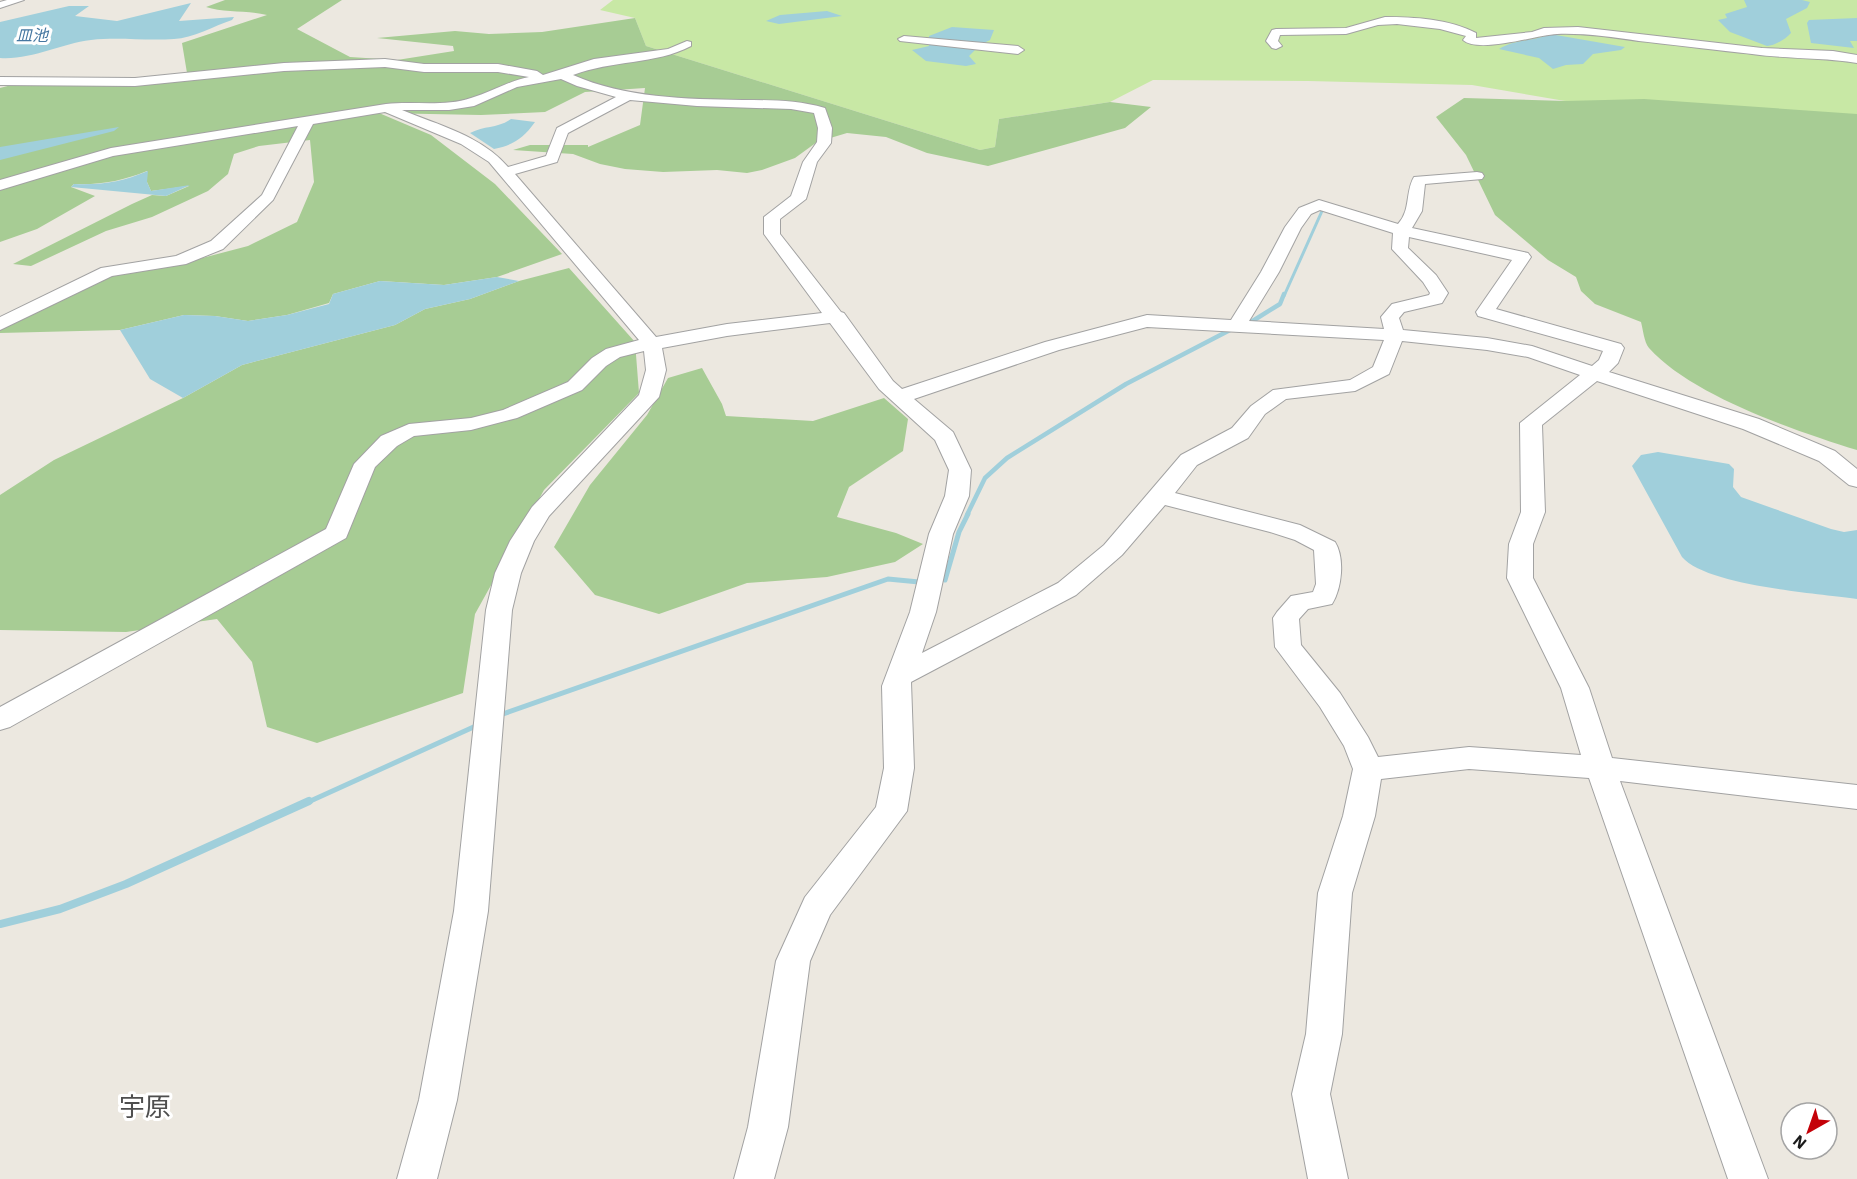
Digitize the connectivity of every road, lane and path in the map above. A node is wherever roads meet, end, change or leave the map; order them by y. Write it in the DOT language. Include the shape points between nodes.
graph roads {
  1 [pos="19,0"];
  2 [pos="0,5"];
  3 [pos="904,39"];
  4 [pos="687,44"];
  5 [pos="1276,46"];
  6 [pos="1018,50"];
  7 [pos="1857,58"];
  8 [pos="562,75"];
  9 [pos="546,76"];
  10 [pos="0,81"];
  11 [pos="627,96"];
  12 [pos="386,108"];
  13 [pos="308,121"];
  14 [pos="505,172"];
  15 [pos="1477,176"];
  16 [pos="0,185"];
  17 [pos="1401,230"];
  18 [pos="837,317"];
  19 [pos="0,324"];
  20 [pos="1237,325"];
  21 [pos="1395,335"];
  22 [pos="651,344"];
  23 [pos="1594,374"];
  24 [pos="901,396"];
  25 [pos="1857,480"];
  26 [pos="1160,497"];
  27 [pos="900,676"];
  28 [pos="0,720"];
  29 [pos="1600,768"];
  30 [pos="1368,769"];
  31 [pos="1857,797"];
  32 [pos="417,1179"];
  33 [pos="754,1179"];
  34 [pos="1328,1179"];
  35 [pos="1748,1179"];
  1 -- 2 [label="street"];
  3 -- 6 [label="street"];
  4 -- 8 [label="street" via="652,56 594,63"];
  5 -- 7 [label="street" via="1272,41 1276,32 1343,31 1378,21 1414,21 1461,30 1471,33 1469,40 1486,42 1544,31 1578,30 1762,52"];
  8 -- 9 [label="street"];
  8 -- 11 [label="street" via="580,85"];
  9 -- 10 [label="street" via="498,68 424,68 385,63 284,67 135,82"];
  9 -- 12 [label="street" via="514,84 474,102"];
  11 -- 14 [label="street" via="562,131 552,159"];
  11 -- 18 [label="street" via="793,104 820,111 824,143 808,161 798,199 772,217 770,229"];
  12 -- 13 [label="street"];
  12 -- 14 [label="street" via="466,141 494,159"];
  13 -- 16 [label="street" via="111,152"];
  13 -- 19 [label="street" via="268,197 217,245 180,260 107,272"];
  14 -- 22 [label="street"];
  15 -- 17 [label="street" via="1419,180 1416,212"];
  17 -- 20 [label="street" via="1319,205 1305,211"];
  17 -- 21 [label="street" via="1400,249 1439,293 1436,299 1398,308 1390,317"];
  17 -- 23 [label="street" via="1522,257 1485,312 1614,348 1608,363"];
  18 -- 22 [label="street"];
  18 -- 24 [label="street" via="886,385"];
  20 -- 21 [label="street"];
  20 -- 24 [label="street" via="1148,321 1052,346"];
  21 -- 23 [label="street" via="1532,352"];
  21 -- 26 [label="street" via="1382,370 1369,379 1355,385 1280,394 1258,410 1240,433 1189,460"];
  22 -- 28 [label="street" via="613,353 575,386 510,414 471,424 409,430 389,441 365,464 337,533"];
  22 -- 32 [label="street" via="658,359 649,397 540,512 508,573 499,610 471,911 438,1100"];
  23 -- 25 [label="street" via="1751,424 1827,456"];
  23 -- 29 [label="street" via="1531,423 1533,512 1521,544 1520,578 1575,688"];
  24 -- 27 [label="street" via="945,437 960,470 957,496 941,534 923,612"];
  26 -- 27 [label="street" via="1113,550 1067,589"];
  26 -- 30 [label="street" via="1280,528 1315,539 1326,547 1329,584 1323,598 1300,602 1286,618 1288,647 1330,700"];
  27 -- 33 [label="street" via="896,686 899,768 891,811 817,907 793,961 768,1127"];
  29 -- 30 [label="street" via="1468,758"];
  29 -- 31 [label="street"];
  29 -- 35 [label="street"];
  30 -- 34 [label="street" via="1359,816 1335,893 1324,1034 1311,1094"];
}
